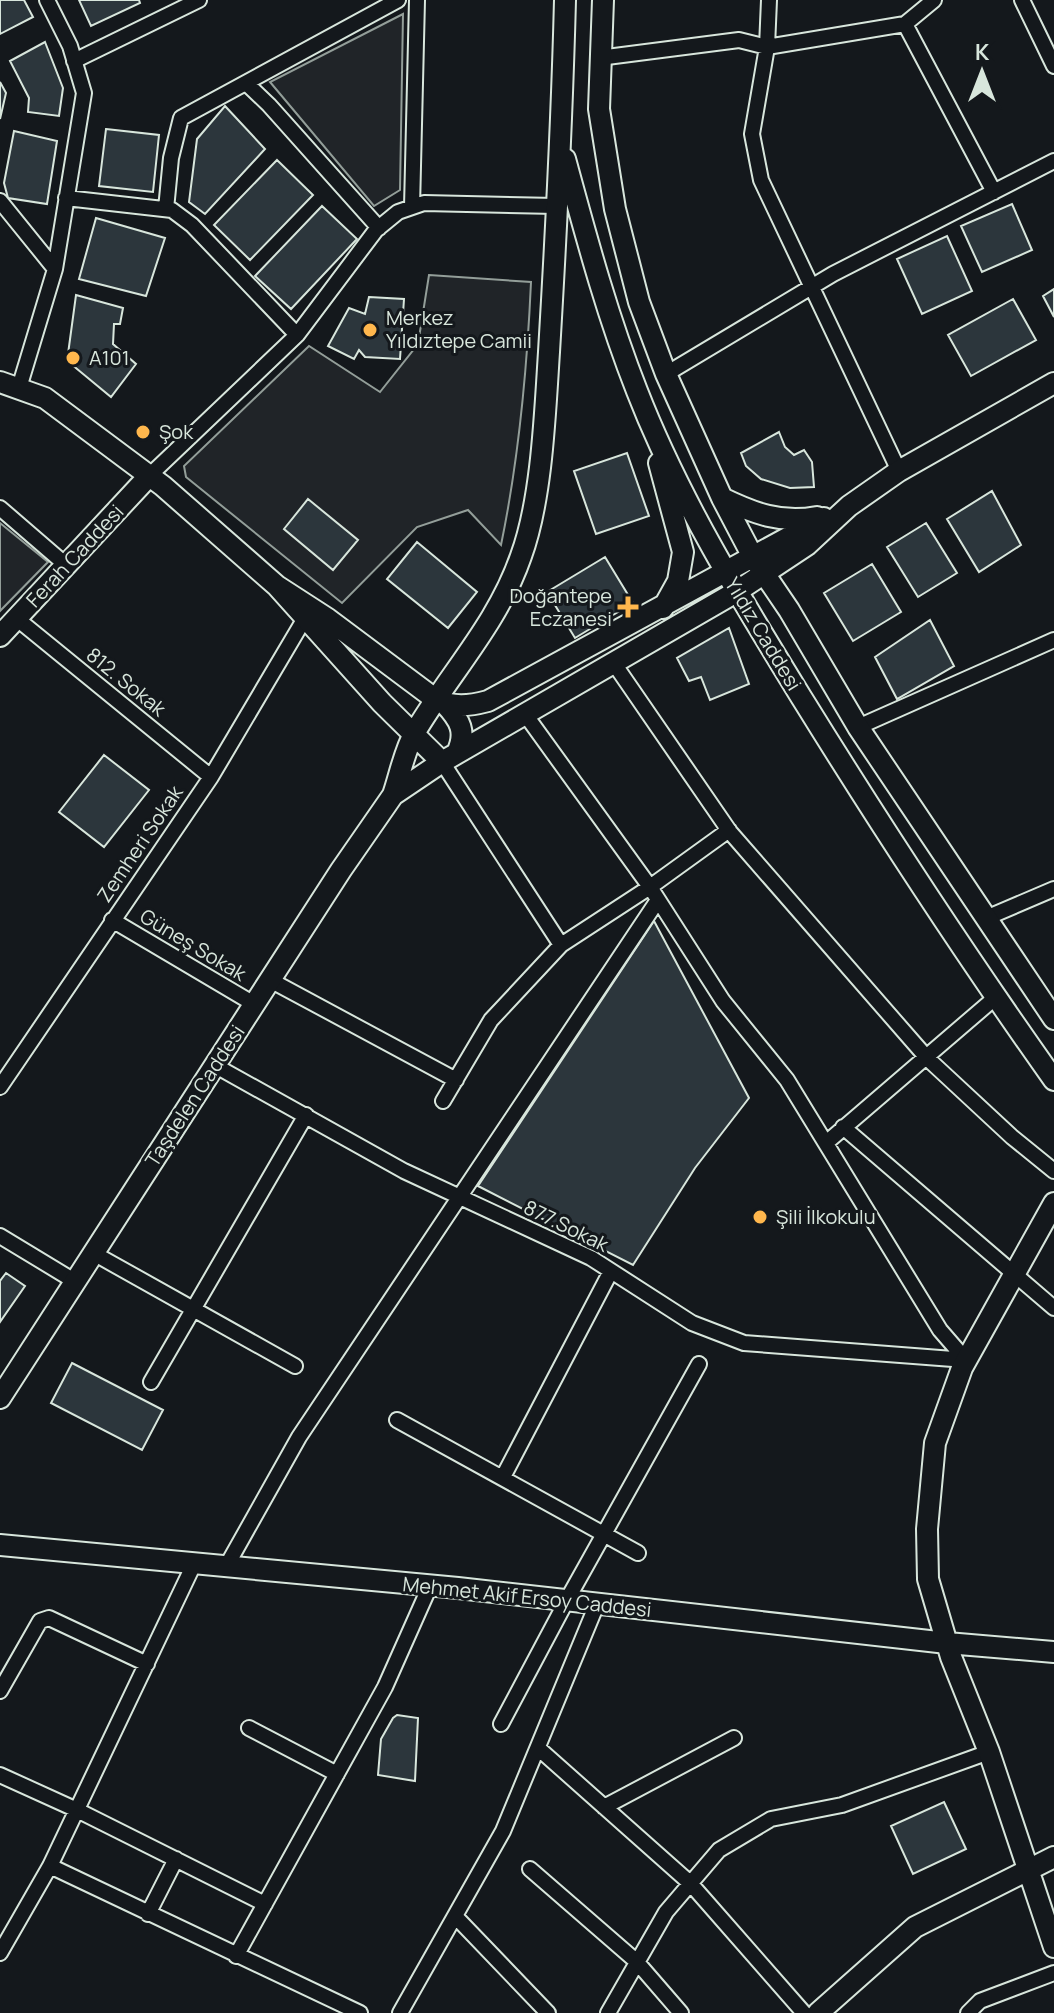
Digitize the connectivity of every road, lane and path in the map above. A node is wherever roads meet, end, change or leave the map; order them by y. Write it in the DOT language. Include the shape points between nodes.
graph roads {
  1 [pos="47,0"];
  2 [pos="199,0"];
  3 [pos="398,0"];
  4 [pos="417,0"];
  5 [pos="565,0"];
  6 [pos="603,0"];
  7 [pos="769,0"];
  8 [pos="934,0"];
  9 [pos="1022,0"];
  10 [pos="905,24"];
  11 [pos="767,47"];
  12 [pos="599,58"];
  13 [pos="74,61"];
  14 [pos="1054,66"];
  15 [pos="247,84"];
  16 [pos="561,143"];
  17 [pos="1054,161"];
  18 [pos="994,192"];
  19 [pos="66,198"];
  20 [pos="0,201"];
  21 [pos="556,206"];
  22 [pos="412,207"];
  23 [pos="166,209"];
  24 [pos="379,228"];
  25 [pos="55,269"];
  26 [pos="810,288"];
  27 [pos="297,335"];
  28 [pos="666,374"];
  29 [pos="1054,383"];
  30 [pos="9,385"];
  31 [pos="637,391"];
  32 [pos="899,471"];
  33 [pos="149,476"];
  34 [pos="722,498"];
  35 [pos="0,508"];
  36 [pos="841,510"];
  37 [pos="66,565"];
  38 [pos="758,566"];
  39 [pos="727,572"];
  40 [pos="277,586"];
  41 [pos="736,592"];
  42 [pos="663,608"];
  43 [pos="16,618"];
  44 [pos="305,618"];
  45 [pos="0,636"];
  46 [pos="1054,640"];
  47 [pos="613,662"];
  48 [pos="440,701"];
  49 [pos="525,714"];
  50 [pos="858,727"];
  51 [pos="413,735"];
  52 [pos="450,758"];
  53 [pos="211,777"];
  54 [pos="393,795"];
  55 [pos="729,830"];
  56 [pos="650,887"];
  57 [pos="1054,889"];
  58 [pos="658,900"];
  59 [pos="986,918"];
  60 [pos="112,920"];
  61 [pos="561,945"];
  62 [pos="270,980"];
  63 [pos="996,997"];
  64 [pos="254,1004"];
  65 [pos="1054,1019"];
  66 [pos="925,1055"];
  67 [pos="214,1065"];
  68 [pos="456,1080"];
  69 [pos="1054,1080"];
  70 [pos="0,1087"];
  71 [pos="443,1101"];
  72 [pos="306,1115"];
  73 [pos="843,1127"];
  74 [pos="826,1143"];
  75 [pos="1054,1171"];
  76 [pos="461,1198"];
  77 [pos="1054,1203"];
  78 [pos="0,1236"];
  79 [pos="95,1254"];
  80 [pos="611,1271"];
  81 [pos="1014,1275"];
  82 [pos="76,1282"];
  83 [pos="1054,1308"];
  84 [pos="193,1310"];
  85 [pos="966,1360"];
  86 [pos="699,1364"];
  87 [pos="295,1366"];
  88 [pos="151,1382"];
  89 [pos="0,1398"];
  90 [pos="397,1420"];
  91 [pos="503,1477"];
  92 [pos="604,1534"];
  93 [pos="0,1545"];
  94 [pos="638,1553"];
  95 [pos="194,1564"];
  96 [pos="226,1567"];
  97 [pos="430,1586"];
  98 [pos="567,1600"];
  99 [pos="597,1604"];
  100 [pos="947,1643"];
  101 [pos="1054,1652"];
  102 [pos="147,1664"];
  103 [pos="0,1691"];
  104 [pos="501,1724"];
  105 [pos="249,1728"];
  106 [pos="734,1738"];
  107 [pos="538,1748"];
  108 [pos="989,1752"];
  109 [pos="337,1774"];
  110 [pos="0,1775"];
  111 [pos="604,1807"];
  112 [pos="77,1810"];
  113 [pos="1054,1857"];
  114 [pos="176,1859"];
  115 [pos="50,1866"];
  116 [pos="530,1869"];
  117 [pos="1029,1870"];
  118 [pos="690,1883"];
  119 [pos="265,1904"];
  120 [pos="148,1914"];
  121 [pos="455,1916"];
  122 [pos="1054,1947"];
  123 [pos="0,1953"];
  124 [pos="236,1956"];
  125 [pos="636,1961"];
  126 [pos="1054,1973"];
  127 [pos="360,2013"];
  128 [pos="400,2013"];
  129 [pos="548,2013"];
  130 [pos="608,2013"];
  131 [pos="681,2013"];
  132 [pos="804,2013"];
  133 [pos="818,2013"];
  134 [pos="968,2013"];
  1 -- 13 [label="street"];
  2 -- 13 [label="street"];
  3 -- 15 [label="street"];
  4 -- 22 [label="street"];
  5 -- 16 [label="main road"];
  6 -- 12 [label="main road, Yıldız Caddesi"];
  7 -- 11 [label="street"];
  8 -- 10 [label="street"];
  9 -- 14 [label="street"];
  10 -- 11 [label="street"];
  10 -- 18 [label="street"];
  11 -- 12 [label="street" via="739,40"];
  11 -- 26 [label="street" via="752,134 761,180"];
  12 -- 28 [label="main road, Yıldız Caddesi" via="599,109 615,209 639,302"];
  13 -- 19 [label="street" via="84,93"];
  15 -- 23 [label="street" via="181,118"];
  15 -- 24 [label="street"];
  16 -- 21 [label="main road"];
  16 -- 31 [label="main road, Yıldız Caddesi"];
  17 -- 18 [label="street"];
  18 -- 26 [label="street"];
  19 -- 23 [label="street"];
  19 -- 25 [label="street"];
  20 -- 25 [label="street"];
  21 -- 22 [label="street"];
  21 -- 48 [label="main road" via="545,405 529,531 502,599"];
  22 -- 24 [label="street"];
  23 -- 27 [label="street" via="192,225"];
  24 -- 27 [label="street"];
  25 -- 30 [label="street"];
  26 -- 28 [label="street"];
  26 -- 32 [label="street"];
  27 -- 33 [label="street"];
  28 -- 34 [label="main road, Yıldız Caddesi"];
  29 -- 32 [label="main road"];
  30 -- 33 [label="main road" via="45,398"];
  31 -- 39 [label="main road, Yıldız Caddesi"];
  31 -- 42 [label="main road" via="683,552 678,581"];
  32 -- 36 [label="main road"];
  33 -- 37 [label="main road, Ferah Caddesi"];
  33 -- 40 [label="main road"];
  34 -- 36 [label="main road" via="776,519 800,520"];
  34 -- 38 [label="main road, Yıldız Caddesi"];
  35 -- 37 [label="street"];
  36 -- 38 [label="main road" via="807,545"];
  37 -- 43 [label="main road, Ferah Caddesi"];
  38 -- 39 [label="main road"];
  38 -- 41 [label="main road"];
  38 -- 50 [label="main road, Yıldız Caddesi"];
  39 -- 41 [label="main road, Yıldız Caddesi"];
  39 -- 42 [label="main road"];
  40 -- 44 [label="main road"];
  40 -- 48 [label="main road"];
  41 -- 47 [label="main road"];
  41 -- 63 [label="main road, Yıldız Caddesi"];
  42 -- 48 [label="main road" via="488,701 472,706"];
  43 -- 45 [label="main road, Ferah Caddesi"];
  43 -- 53 [label="street, 812. Sokak"];
  44 -- 51 [label="main road"];
  44 -- 53 [label="street, Zemheri Sokak"];
  46 -- 50 [label="street"];
  47 -- 49 [label="main road"];
  47 -- 55 [label="street"];
  48 -- 51 [label="main road"];
  48 -- 52 [label="main road" via="458,717 463,732"];
  49 -- 52 [label="main road"];
  49 -- 56 [label="street"];
  50 -- 59 [label="main road, Yıldız Caddesi"];
  51 -- 52 [label="main road"];
  51 -- 54 [label="main road"];
  52 -- 54 [label="main road"];
  52 -- 61 [label="street"];
  53 -- 60 [label="street, Zemheri Sokak"];
  54 -- 62 [label="main road, Taşdelen Caddesi"];
  55 -- 56 [label="street"];
  55 -- 66 [label="street"];
  56 -- 58 [label="street"];
  56 -- 61 [label="street"];
  57 -- 59 [label="street"];
  58 -- 74 [label="street"];
  58 -- 76 [label="street"];
  59 -- 65 [label="main road, Yıldız Caddesi"];
  60 -- 64 [label="street, Güneş Sokak"];
  60 -- 70 [label="street, Zemheri Sokak"];
  61 -- 68 [label="street" via="491,1020"];
  62 -- 64 [label="main road, Taşdelen Caddesi"];
  62 -- 68 [label="street"];
  63 -- 66 [label="street"];
  63 -- 69 [label="main road, Yıldız Caddesi"];
  64 -- 67 [label="main road, Taşdelen Caddesi"];
  66 -- 73 [label="street"];
  66 -- 75 [label="street"];
  67 -- 72 [label="street, 877.Sokak"];
  67 -- 79 [label="main road, Taşdelen Caddesi"];
  68 -- 71 [label="street"];
  72 -- 76 [label="street, 877.Sokak"];
  72 -- 84 [label="street"];
  73 -- 74 [label="street"];
  73 -- 81 [label="street"];
  74 -- 85 [label="street" via="940,1330"];
  76 -- 80 [label="street, 877.Sokak"];
  76 -- 96 [label="street" via="299,1437"];
  77 -- 81 [label="main road"];
  78 -- 82 [label="street"];
  79 -- 82 [label="main road, Taşdelen Caddesi"];
  79 -- 84 [label="street"];
  80 -- 85 [label="street, 877.Sokak" via="692,1323 744,1343"];
  80 -- 91 [label="street"];
  81 -- 83 [label="street"];
  81 -- 85 [label="main road"];
  82 -- 89 [label="main road, Taşdelen Caddesi"];
  84 -- 87 [label="street"];
  84 -- 88 [label="street"];
  85 -- 100 [label="main road" via="935,1443 927,1529 928,1579"];
  86 -- 92 [label="street"];
  90 -- 91 [label="street"];
  91 -- 92 [label="street"];
  92 -- 94 [label="street"];
  92 -- 98 [label="street"];
  93 -- 95 [label="main road, Mehmet Akif Ersoy Caddesi"];
  95 -- 96 [label="main road, Mehmet Akif Ersoy Caddesi"];
  95 -- 102 [label="street"];
  96 -- 97 [label="main road, Mehmet Akif Ersoy Caddesi"];
  97 -- 98 [label="main road, Mehmet Akif Ersoy Caddesi"];
  97 -- 109 [label="street" via="385,1687"];
  98 -- 99 [label="main road, Mehmet Akif Ersoy Caddesi"];
  98 -- 104 [label="street"];
  99 -- 100 [label="main road, Mehmet Akif Ersoy Caddesi"];
  99 -- 107 [label="street"];
  100 -- 101 [label="main road, Mehmet Akif Ersoy Caddesi"];
  100 -- 108 [label="main road"];
  102 -- 103 [label="street" via="44,1618"];
  102 -- 112 [label="street"];
  105 -- 109 [label="street"];
  106 -- 111 [label="street"];
  107 -- 111 [label="street"];
  107 -- 121 [label="street" via="503,1831"];
  108 -- 117 [label="main road"];
  108 -- 118 [label="street" via="842,1805 771,1819 719,1850"];
  109 -- 119 [label="street"];
  110 -- 112 [label="street"];
  111 -- 118 [label="street"];
  112 -- 114 [label="street"];
  112 -- 115 [label="street"];
  113 -- 117 [label="main road"];
  114 -- 119 [label="street"];
  114 -- 120 [label="street"];
  115 -- 120 [label="street"];
  115 -- 123 [label="street"];
  116 -- 125 [label="street"];
  117 -- 122 [label="main road"];
  117 -- 133 [label="main road" via="915,1927"];
  118 -- 125 [label="street"];
  118 -- 132 [label="street"];
  119 -- 124 [label="street"];
  120 -- 124 [label="street"];
  121 -- 128 [label="street"];
  121 -- 129 [label="street"];
  124 -- 127 [label="street"];
  125 -- 130 [label="street"];
  125 -- 131 [label="street"];
  126 -- 134 [label="street" via="980,2001"];
}
